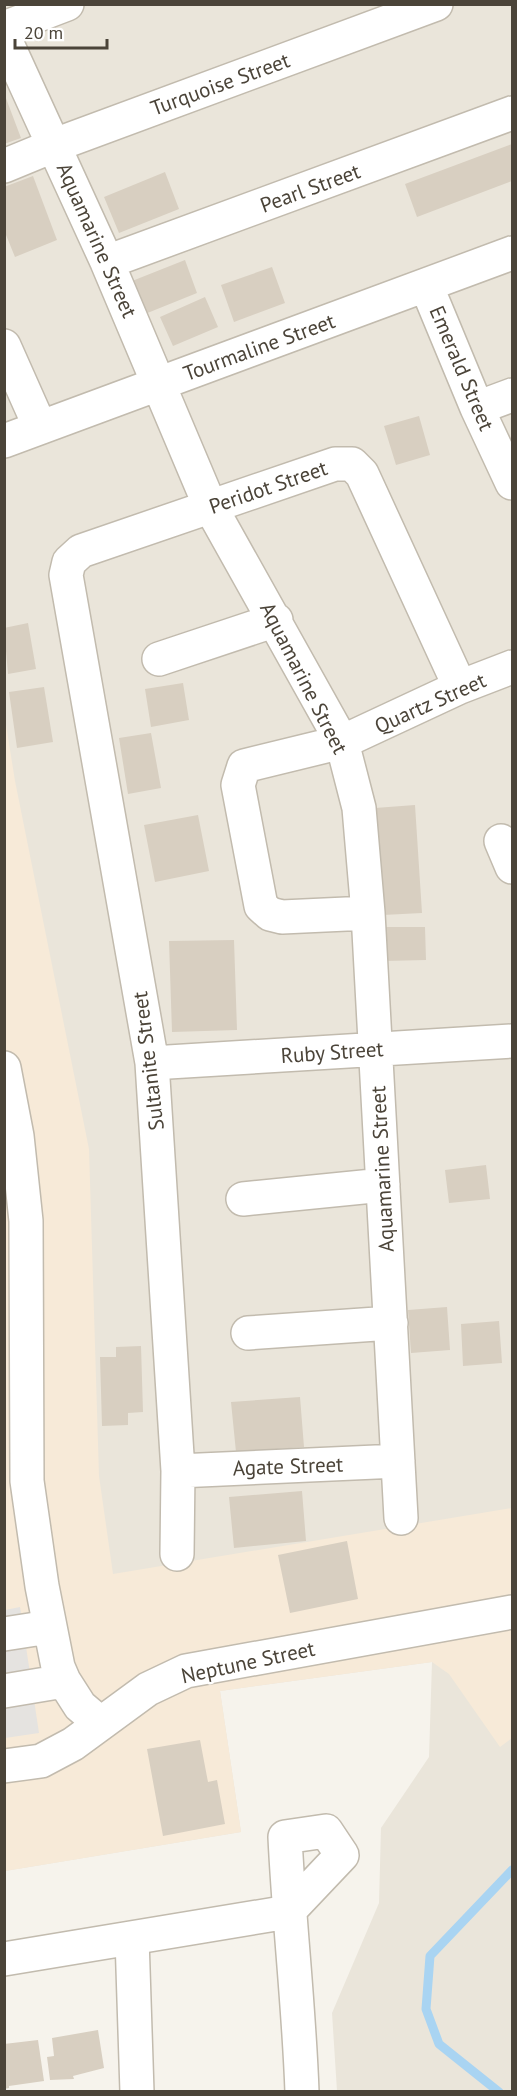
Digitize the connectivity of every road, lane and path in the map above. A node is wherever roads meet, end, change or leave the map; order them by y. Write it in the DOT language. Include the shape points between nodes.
graph roads {
  1 [pos="67,4"];
  2 [pos="436,4"];
  3 [pos="4,28"];
  4 [pos="4,37"];
  5 [pos="513,113"];
  6 [pos="55,145"];
  7 [pos="4,166"];
  8 [pos="513,253"];
  9 [pos="107,262"];
  10 [pos="426,285"];
  11 [pos="4,346"];
  12 [pos="159,383"];
  13 [pos="513,395"];
  14 [pos="477,408"];
  15 [pos="40,427"];
  16 [pos="4,441"];
  17 [pos="513,483"];
  18 [pos="210,506"];
  19 [pos="66,575"];
  20 [pos="276,620"];
  21 [pos="159,659"];
  22 [pos="513,667"];
  23 [pos="460,687"];
  24 [pos="342,742"];
  25 [pos="368,913"];
  26 [pos="513,1041"];
  27 [pos="376,1049"];
  28 [pos="152,1063"];
  29 [pos="4,1068"];
  30 [pos="383,1185"];
  31 [pos="243,1199"];
  32 [pos="391,1323"];
  33 [pos="249,1333"];
  34 [pos="398,1461"];
  35 [pos="178,1471"];
  36 [pos="401,1518"];
  37 [pos="177,1554"];
  38 [pos="513,1612"];
  39 [pos="49,1627"];
  40 [pos="4,1634"];
  41 [pos="64,1681"];
  42 [pos="4,1691"];
  43 [pos="100,1723"];
  44 [pos="4,1766"];
  45 [pos="132,1938"];
  46 [pos="4,1959"];
  47 [pos="137,2091"];
  48 [pos="302,2091"];
  1 -- 3 [label="street"];
  2 -- 6 [label="street, Turquoise Street"];
  4 -- 6 [label="street, Aquamarine Street"];
  5 -- 9 [label="street, Pearl Street"];
  6 -- 7 [label="street, Turquoise Street"];
  6 -- 9 [label="street, Aquamarine Street"];
  8 -- 10 [label="street, Tourmaline Street"];
  9 -- 12 [label="street, Aquamarine Street"];
  10 -- 12 [label="street, Tourmaline Street"];
  10 -- 14 [label="street, Emerald Street"];
  11 -- 15 [label="street"];
  12 -- 15 [label="street, Tourmaline Street"];
  12 -- 18 [label="street, Aquamarine Street"];
  13 -- 14 [label="street"];
  14 -- 17 [label="street, Emerald Street"];
  15 -- 16 [label="street, Tourmaline Street"];
  18 -- 19 [label="street, Peridot Street" via="81,551 69,562"];
  18 -- 20 [label="street, Aquamarine Street"];
  18 -- 23 [label="street, Peridot Street" via="335,464 352,464 362,474"];
  19 -- 28 [label="street, Sultanite Street"];
  20 -- 21 [label="street"];
  20 -- 24 [label="street, Aquamarine Street"];
  22 -- 23 [label="street, Quartz Street"];
  23 -- 24 [label="street, Quartz Street"];
  24 -- 25 [label="street, Aquamarine Street" via="359,808"];
  24 -- 25 [label="street, Quartz Street" via="244,766 238,785 261,906 282,917"];
  25 -- 27 [label="street, Aquamarine Street"];
  26 -- 27 [label="street, Ruby Street"];
  27 -- 28 [label="street, Ruby Street"];
  27 -- 30 [label="street, Aquamarine Street"];
  28 -- 35 [label="street, Sultanite Street"];
  29 -- 39 [label="street" via="17,1136 26,1221 27,1481"];
  30 -- 31 [label="street"];
  30 -- 32 [label="street, Aquamarine Street"];
  32 -- 33 [label="street"];
  32 -- 34 [label="street, Aquamarine Street"];
  34 -- 35 [label="street, Agate Street"];
  34 -- 36 [label="street, Aquamarine Street"];
  35 -- 37 [label="street, Sultanite Street"];
  38 -- 43 [label="street, Neptune Street" via="186,1671 148,1689"];
  39 -- 40 [label="street"];
  39 -- 41 [label="street"];
  41 -- 42 [label="street"];
  41 -- 43 [label="street" via="80,1706"];
  43 -- 44 [label="street, Neptune Street" via="74,1744 41,1761"];
  45 -- 46 [label="street"];
  45 -- 47 [label="street"];
  45 -- 48 [label="street" via="288,1912 298,1996"];
}
